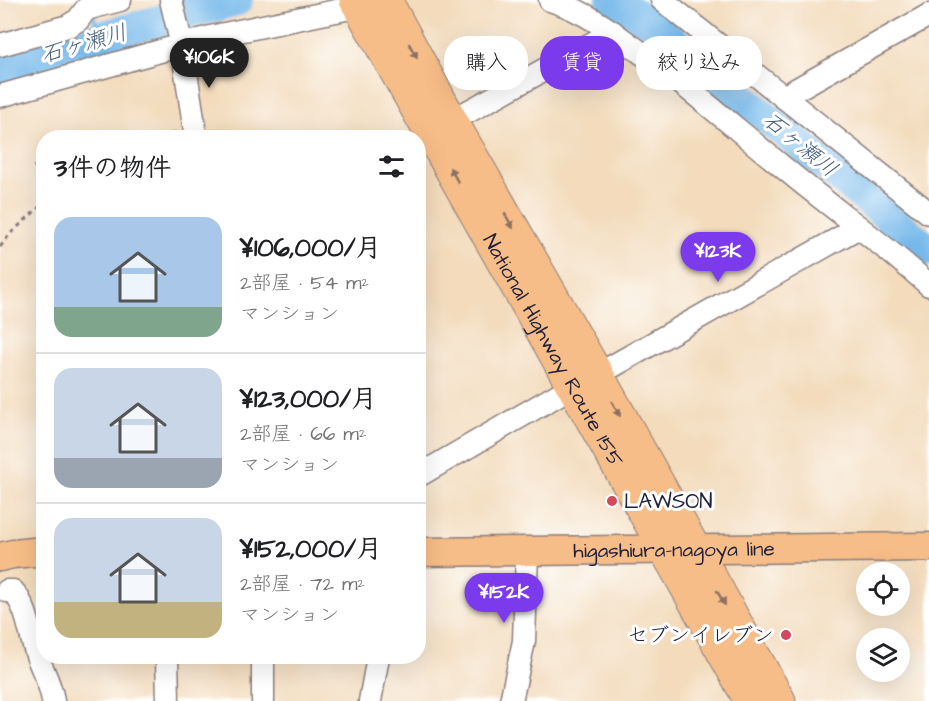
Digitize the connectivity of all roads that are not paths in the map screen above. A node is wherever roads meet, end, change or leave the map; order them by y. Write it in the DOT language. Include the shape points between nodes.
graph roads {
  1 [pos="120,0"];
  2 [pos="171,0"];
  3 [pos="550,0"];
  4 [pos="662,0"];
  5 [pos="365,3"];
  6 [pos="85,4"];
  7 [pos="929,15"];
  8 [pos="613,32"];
  9 [pos="0,45"];
  10 [pos="182,46"];
  11 [pos="0,96"];
  12 [pos="783,97"];
  13 [pos="195,130"];
  14 [pos="434,132"];
  15 [pos="929,213"];
  16 [pos="859,227"];
  17 [pos="929,285"];
  18 [pos="585,381"];
  19 [pos="426,471"];
  20 [pos="929,547"];
  21 [pos="679,550"];
  22 [pos="36,552"];
  23 [pos="426,552"];
  24 [pos="527,552"];
  25 [pos="0,557"];
  26 [pos="4,592"];
  27 [pos="36,655"];
  28 [pos="40,664"];
  29 [pos="167,664"];
  30 [pos="263,664"];
  31 [pos="377,664"];
  32 [pos="52,701"];
  33 [pos="168,701"];
  34 [pos="263,701"];
  35 [pos="370,701"];
  36 [pos="511,701"];
  37 [pos="752,701"];
  38 [pos="779,701"];
  1 -- 6 [label="street"];
  2 -- 10 [label="street"];
  3 -- 8 [label="street" via="577,10"];
  4 -- 12 [label="street"];
  5 -- 10 [label="street"];
  5 -- 14 [label="highway, National Highway Route 155"];
  6 -- 9 [label="street" via="82,17 68,26"];
  7 -- 12 [label="street"];
  8 -- 14 [label="street"];
  8 -- 16 [label="street"];
  10 -- 11 [label="street"];
  10 -- 13 [label="street"];
  12 -- 15 [label="street"];
  14 -- 18 [label="highway, National Highway Route 155"];
  16 -- 17 [label="street"];
  16 -- 18 [label="street"];
  18 -- 19 [label="street"];
  18 -- 21 [label="highway, National Highway Route 155"];
  20 -- 21 [label="main road, higashiura-nagoya line"];
  21 -- 24 [label="main road, higashiura-nagoya line"];
  21 -- 37 [label="highway, National Highway Route 155"];
  21 -- 38 [label="highway, National Highway Route 155, one-way"];
  22 -- 25 [label="main road"];
  23 -- 24 [label="main road, higashiura-nagoya line"];
  24 -- 36 [label="street" via="524,640"];
  25 -- 26 [label="street"];
  26 -- 27 [label="street" via="13,591 24,607"];
  28 -- 32 [label="street" via="52,691"];
  29 -- 33 [label="street"];
  30 -- 34 [label="street"];
  31 -- 35 [label="street"];
}
